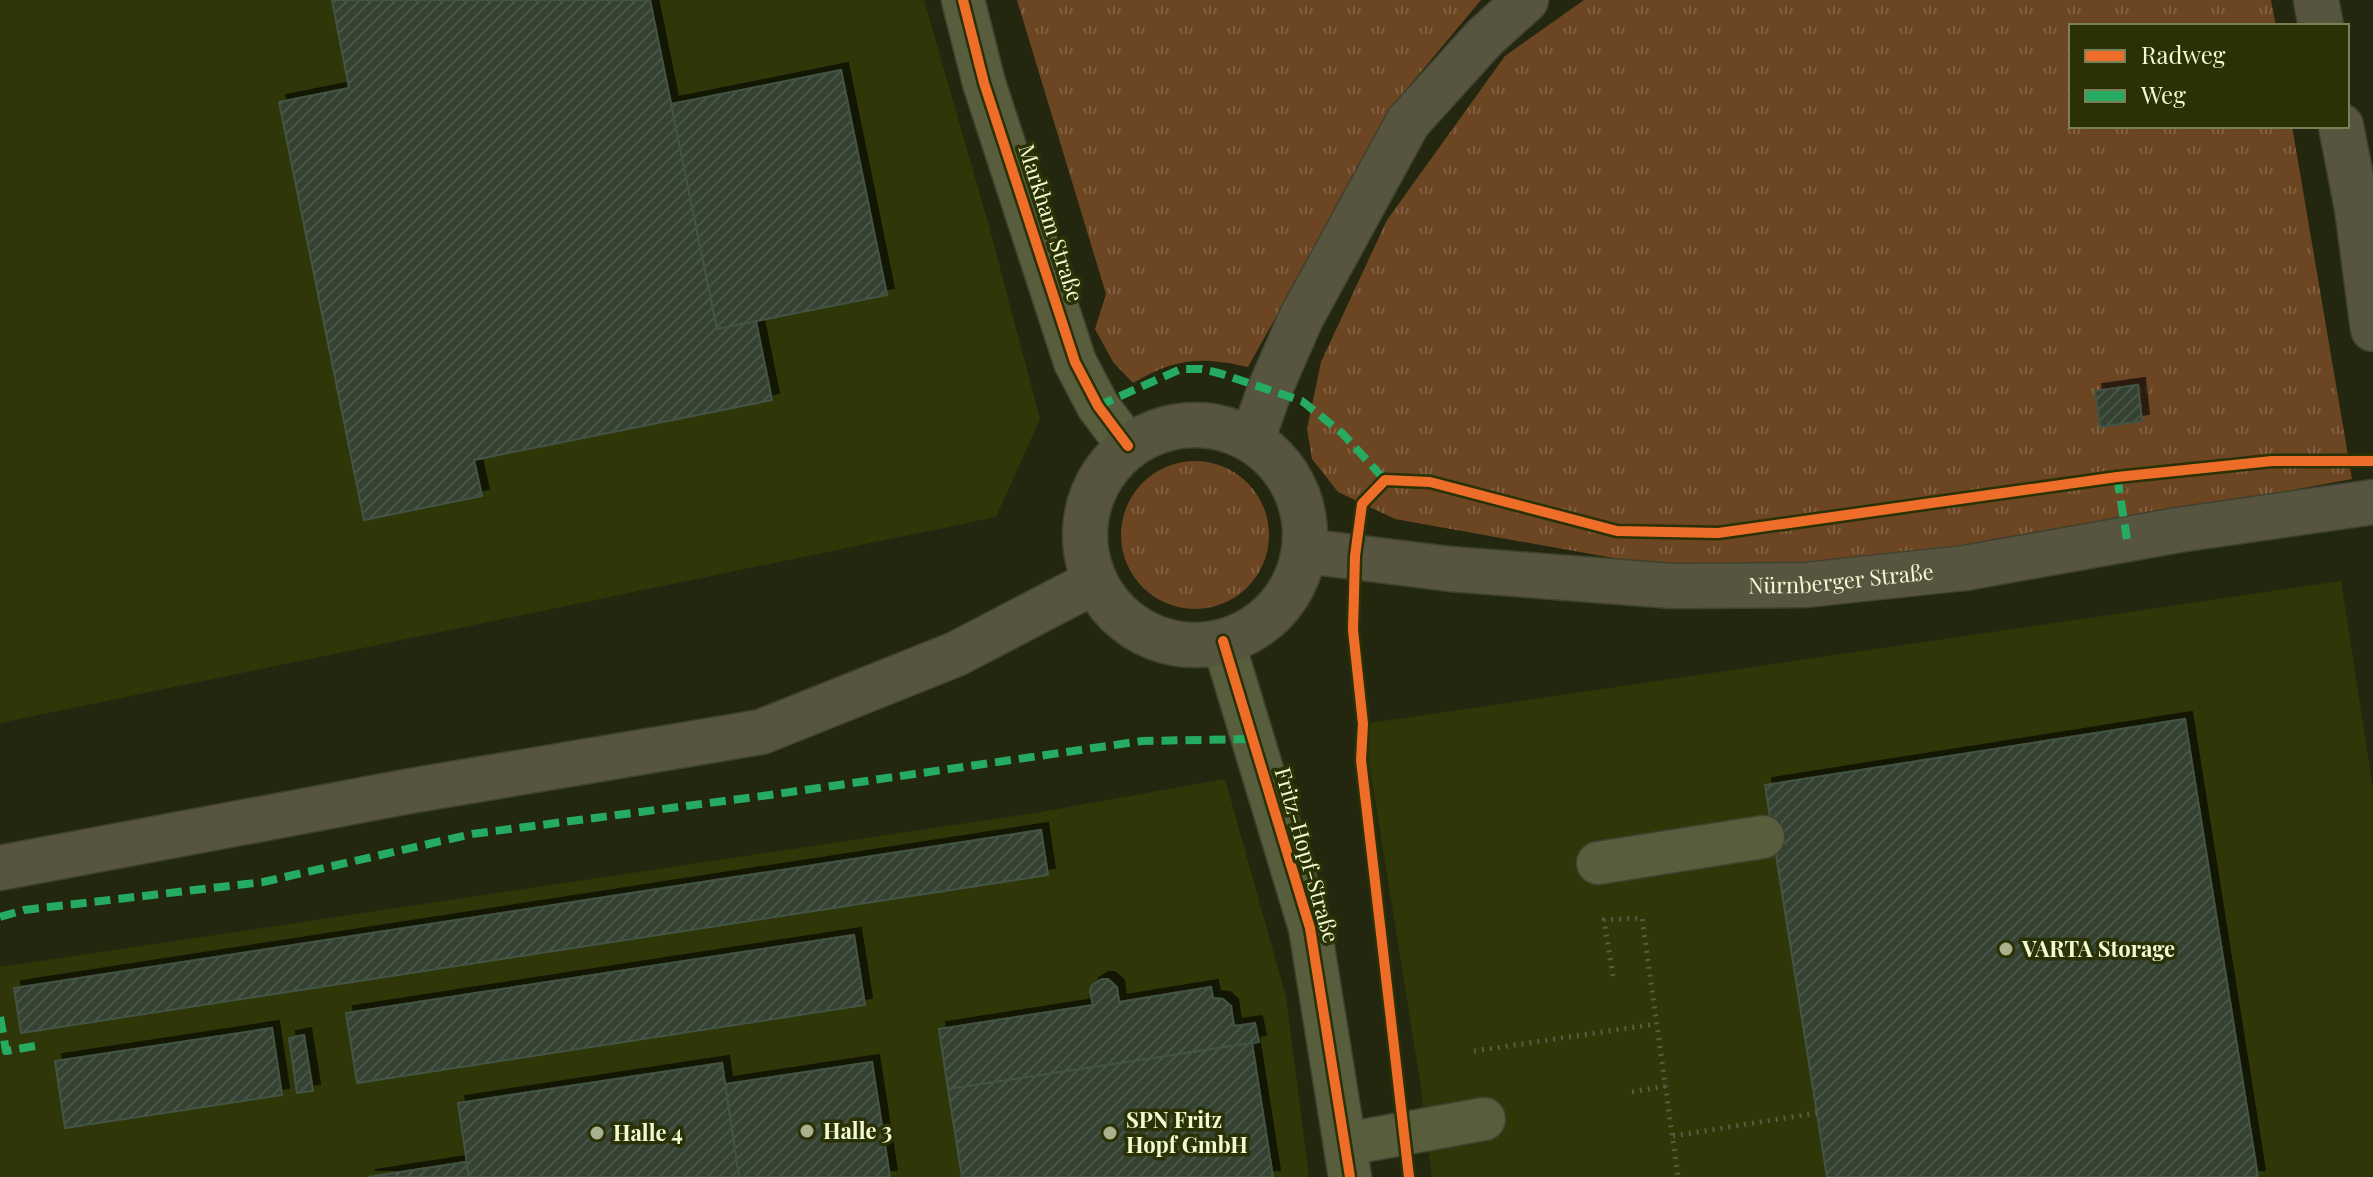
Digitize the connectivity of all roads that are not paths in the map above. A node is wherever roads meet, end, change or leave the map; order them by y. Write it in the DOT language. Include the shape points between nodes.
graph roads {
  1 [pos="963,0"];
  2 [pos="1526,0"];
  3 [pos="2316,0"];
  4 [pos="2321,24"];
  5 [pos="2341,128"];
  6 [pos="2373,329"];
  7 [pos="1252,440"];
  8 [pos="1128,446"];
  9 [pos="2373,502"];
  10 [pos="1305,551"];
  11 [pos="1094,582"];
  12 [pos="1223,641"];
  13 [pos="1763,837"];
  14 [pos="1598,863"];
  15 [pos="0,868"];
  16 [pos="1484,1119"];
  17 [pos="1348,1160"];
  1 -- 8 [label="street, Markham Straße" via="984,83 1075,362 1098,406"];
  2 -- 7 [label="main road" via="1408,122 1301,318"];
  3 -- 4 [label="main road"];
  5 -- 6 [label="main road"];
  7 -- 8 [label="main road" via="1221,427 1189,424 1157,431"];
  7 -- 10 [label="main road" via="1277,460 1295,487 1304,518"];
  8 -- 11 [label="main road" via="1102,474 1087,508 1084,545"];
  9 -- 10 [label="main road, Nürnberger Straße" via="1965,568 1805,585 1673,586 1450,569"];
  10 -- 12 [label="main road" via="1278,608 1253,629"];
  11 -- 12 [label="main road" via="1116,613 1148,635 1185,645"];
  11 -- 15 [label="main road" via="956,654 761,732"];
  12 -- 17 [label="street, Fritz-Hopf-Straße" via="1310,928"];
  13 -- 14 [label="street"];
  16 -- 17 [label="street"];
}
